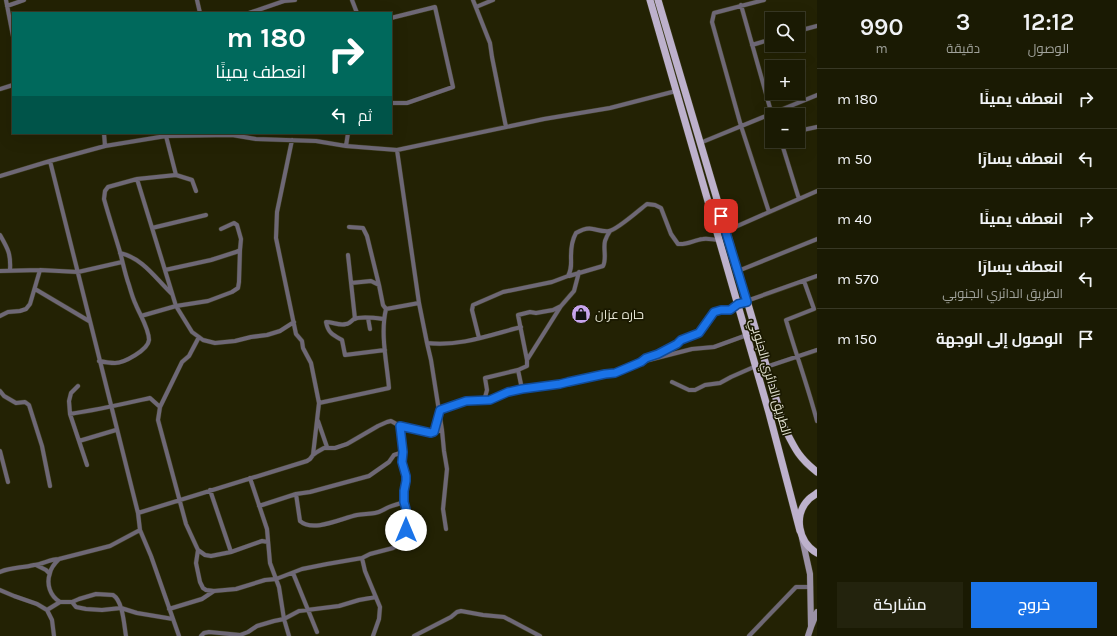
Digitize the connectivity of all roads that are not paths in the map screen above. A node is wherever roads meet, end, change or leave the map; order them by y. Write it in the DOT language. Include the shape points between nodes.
graph roads {
  1 [pos="6,0"];
  2 [pos="24,0"];
  3 [pos="197,0"];
  4 [pos="295,0"];
  5 [pos="352,0"];
  6 [pos="473,0"];
  7 [pos="493,0"];
  8 [pos="650,0"];
  9 [pos="658,0"];
  10 [pos="764,0"];
  11 [pos="742,5"];
  12 [pos="7,6"];
  13 [pos="476,7"];
  14 [pos="200,12"];
  15 [pos="252,12"];
  16 [pos="357,12"];
  17 [pos="392,18"];
  18 [pos="817,26"];
  19 [pos="805,29"];
  20 [pos="12,31"];
  21 [pos="765,41"];
  22 [pos="752,45"];
  23 [pos="12,85"];
  24 [pos="0,89"];
  25 [pos="676,91"];
  26 [pos="817,95"];
  27 [pos="392,103"];
  28 [pos="770,108"];
  29 [pos="786,108"];
  30 [pos="765,117"];
  31 [pos="741,126"];
  32 [pos="506,127"];
  33 [pos="817,127"];
  34 [pos="805,130"];
  35 [pos="104,134"];
  36 [pos="231,134"];
  37 [pos="348,134"];
  38 [pos="166,136"];
  39 [pos="292,140"];
  40 [pos="700,143"];
  41 [pos="105,146"];
  42 [pos="346,146"];
  43 [pos="783,148"];
  44 [pos="398,150"];
  45 [pos="50,161"];
  46 [pos="176,175"];
  47 [pos="0,176"];
  48 [pos="137,179"];
  49 [pos="196,191"];
  50 [pos="817,191"];
  51 [pos="799,199"];
  52 [pos="769,212"];
  53 [pos="206,216"];
  54 [pos="349,227"];
  55 [pos="152,228"];
  56 [pos="221,229"];
  57 [pos="726,231"];
  58 [pos="610,232"];
  59 [pos="0,235"];
  60 [pos="817,239"];
  61 [pos="719,240"];
  62 [pos="240,250"];
  63 [pos="120,253"];
  64 [pos="348,255"];
  65 [pos="122,262"];
  66 [pos="10,270"];
  67 [pos="40,270"];
  68 [pos="165,270"];
  69 [pos="0,271"];
  70 [pos="738,271"];
  71 [pos="78,272"];
  72 [pos="579,272"];
  73 [pos="568,276"];
  74 [pos="817,276"];
  75 [pos="804,281"];
  76 [pos="351,283"];
  77 [pos="379,285"];
  78 [pos="35,289"];
  79 [pos="172,295"];
  80 [pos="747,302"];
  81 [pos="419,303"];
  82 [pos="738,304"];
  83 [pos="176,306"];
  84 [pos="561,306"];
  85 [pos="386,309"];
  86 [pos="816,309"];
  87 [pos="0,316"];
  88 [pos="142,316"];
  89 [pos="368,318"];
  90 [pos="355,319"];
  91 [pos="384,319"];
  92 [pos="90,321"];
  93 [pos="294,322"];
  94 [pos="520,327"];
  95 [pos="370,329"];
  96 [pos="747,335"];
  97 [pos="199,337"];
  98 [pos="479,338"];
  99 [pos="427,343"];
  100 [pos="385,350"];
  101 [pos="817,350"];
  102 [pos="797,357"];
  103 [pos="527,360"];
  104 [pos="99,361"];
  105 [pos="641,362"];
  106 [pos="756,366"];
  107 [pos="766,367"];
  108 [pos="518,370"];
  109 [pos="672,382"];
  110 [pos="78,386"];
  111 [pos="522,389"];
  112 [pos="0,391"];
  113 [pos="484,401"];
  114 [pos="319,403"];
  115 [pos="110,406"];
  116 [pos="160,406"];
  117 [pos="440,410"];
  118 [pos="70,414"];
  119 [pos="318,421"];
  120 [pos="817,421"];
  121 [pos="400,426"];
  122 [pos="116,430"];
  123 [pos="442,430"];
  124 [pos="434,432"];
  125 [pos="79,441"];
  126 [pos="327,447"];
  127 [pos="0,452"];
  128 [pos="403,452"];
  129 [pos="313,455"];
  130 [pos="87,465"];
  131 [pos="817,472"];
  132 [pos="250,478"];
  133 [pos="8,482"];
  134 [pos="50,486"];
  135 [pos="210,490"];
  136 [pos="296,494"];
  137 [pos="817,494"];
  138 [pos="180,500"];
  139 [pos="404,502"];
  140 [pos="259,506"];
  141 [pos="138,513"];
  142 [pos="446,529"];
  143 [pos="140,530"];
  144 [pos="800,531"];
  145 [pos="268,542"];
  146 [pos="198,550"];
  147 [pos="231,552"];
  148 [pos="817,553"];
  149 [pos="362,558"];
  150 [pos="59,559"];
  151 [pos="36,565"];
  152 [pos="0,572"];
  153 [pos="50,573"];
  154 [pos="293,573"];
  155 [pos="276,579"];
  156 [pos="811,587"];
  157 [pos="0,590"];
  158 [pos="214,591"];
  159 [pos="376,598"];
  160 [pos="60,602"];
  161 [pos="72,602"];
  162 [pos="121,608"];
  163 [pos="169,609"];
  164 [pos="308,609"];
  165 [pos="47,610"];
  166 [pos="817,612"];
  167 [pos="173,619"];
  168 [pos="284,619"];
  169 [pos="811,627"];
  170 [pos="318,632"];
  171 [pos="54,636"];
  172 [pos="126,636"];
  173 [pos="179,636"];
  174 [pos="201,636"];
  175 [pos="289,636"];
  176 [pos="373,636"];
  177 [pos="414,636"];
  178 [pos="540,636"];
  179 [pos="749,636"];
  180 [pos="808,636"];
  1 -- 12 [label="street"];
  2 -- 12 [label="street"];
  3 -- 14 [label="street"];
  4 -- 15 [label="street"];
  5 -- 16 [label="street"];
  6 -- 13 [label="street"];
  7 -- 13 [label="street"];
  8 -- 25 [label="main road, الطريق الدائري الجنوبي"];
  9 -- 40 [label="main road, الطريق الدائري الجنوبي"];
  10 -- 11 [label="street"];
  11 -- 22 [label="street"];
  11 -- 31 [label="street" via="714,13 712,22"];
  12 -- 20 [label="street"];
  13 -- 32 [label="street" via="490,43"];
  17 -- 27 [label="street" via="436,7 453,87 407,103"];
  18 -- 19 [label="street"];
  21 -- 22 [label="street"];
  22 -- 28 [label="street"];
  23 -- 24 [label="street"];
  25 -- 32 [label="street" via="610,108"];
  25 -- 61 [label="main road, الطريق الدائري الجنوبي"];
  26 -- 29 [label="street"];
  30 -- 31 [label="street"];
  31 -- 40 [label="street"];
  31 -- 52 [label="street"];
  32 -- 44 [label="street"];
  33 -- 34 [label="street"];
  35 -- 41 [label="street"];
  36 -- 38 [label="street"];
  36 -- 39 [label="street" via="256,139"];
  37 -- 42 [label="street"];
  38 -- 41 [label="street"];
  38 -- 46 [label="street"];
  39 -- 42 [label="street"];
  39 -- 93 [label="street" via="277,212 276,238"];
  40 -- 57 [label="main road, الطريق الدائري الجنوبي"];
  41 -- 45 [label="street"];
  42 -- 44 [label="street"];
  43 -- 51 [label="street"];
  44 -- 81 [label="street"];
  45 -- 47 [label="street"];
  45 -- 71 [label="street"];
  46 -- 48 [label="street"];
  46 -- 49 [label="street" via="192,180"];
  48 -- 55 [label="street"];
  48 -- 63 [label="street" via="108,187 105,191 104,199"];
  50 -- 51 [label="street"];
  51 -- 52 [label="street"];
  52 -- 57 [label="street"];
  53 -- 55 [label="street"];
  54 -- 77 [label="street" via="363,228"];
  55 -- 68 [label="street"];
  56 -- 62 [label="street" via="234,223 237,225 241,239"];
  57 -- 70 [label="main road, الطريق الدائري الجنوبي"];
  58 -- 61 [label="street" via="647,204 661,208 671,234 678,244 684,245 704,239"];
  58 -- 72 [label="street" via="605,241 603,266"];
  58 -- 73 [label="street" via="591,228 576,233 571,257 572,269"];
  59 -- 66 [label="street" via="11,259"];
  60 -- 70 [label="street"];
  61 -- 82 [label="main road, الطريق الدائري الجنوبي"];
  62 -- 68 [label="street" via="211,260"];
  62 -- 83 [label="street" via="238,288 208,301"];
  63 -- 65 [label="street"];
  63 -- 79 [label="street" via="137,260"];
  64 -- 76 [label="street"];
  65 -- 71 [label="street"];
  65 -- 88 [label="street" via="128,285"];
  66 -- 67 [label="street"];
  66 -- 69 [label="street"];
  67 -- 71 [label="street"];
  67 -- 78 [label="street"];
  68 -- 79 [label="street"];
  70 -- 80 [label="main road, الطريق الدائري الجنوبي"];
  71 -- 92 [label="street"];
  72 -- 73 [label="street"];
  72 -- 84 [label="street" via="574,291"];
  73 -- 98 [label="street" via="552,282 503,292 473,305"];
  74 -- 75 [label="street"];
  75 -- 80 [label="street"];
  75 -- 86 [label="street"];
  76 -- 77 [label="street" via="371,281"];
  76 -- 90 [label="street"];
  77 -- 85 [label="street"];
  78 -- 87 [label="street" via="26,308"];
  78 -- 92 [label="street"];
  79 -- 83 [label="street"];
  80 -- 82 [label="street"];
  80 -- 107 [label="main road, الطريق الدائري الجنوبي"];
  81 -- 85 [label="street"];
  81 -- 99 [label="street"];
  82 -- 96 [label="main road, الطريق الدائري الجنوبي"];
  82 -- 105 [label="street" via="730,310 714,312 699,333"];
  83 -- 88 [label="street"];
  83 -- 97 [label="street" via="192,332"];
  84 -- 94 [label="street" via="553,310 518,315"];
  84 -- 103 [label="street"];
  85 -- 91 [label="street"];
  86 -- 102 [label="street" via="786,320"];
  88 -- 104 [label="street" via="148,333 148,344 122,362"];
  89 -- 90 [label="street"];
  89 -- 91 [label="street"];
  89 -- 95 [label="street"];
  90 -- 100 [label="street" via="345,325 326,322 327,329 342,340 344,354"];
  91 -- 100 [label="street"];
  92 -- 104 [label="street"];
  93 -- 97 [label="street" via="267,336 215,342"];
  93 -- 114 [label="street" via="296,334 302,341 311,363"];
  94 -- 98 [label="street"];
  94 -- 103 [label="street"];
  96 -- 105 [label="street" via="714,347 692,349"];
  96 -- 106 [label="main road, الطريق الدائري الجنوبي"];
  97 -- 116 [label="street" via="189,356 182,362"];
  98 -- 99 [label="street" via="450,344"];
  99 -- 117 [label="street"];
  100 -- 114 [label="street" via="389,388"];
  101 -- 102 [label="street"];
  102 -- 107 [label="street"];
  102 -- 120 [label="street"];
  103 -- 108 [label="street" via="526,366"];
  104 -- 115 [label="street"];
  105 -- 111 [label="street" via="615,373"];
  106 -- 109 [label="street" via="720,383 705,385 696,390 689,390"];
  106 -- 144 [label="main road, الطريق الدائري الجنوبي"];
  107 -- 131 [label="main road, الطريق الدائري الجنوبي" via="785,429 795,450"];
  108 -- 111 [label="street"];
  108 -- 113 [label="street" via="485,378 487,390"];
  110 -- 118 [label="street" via="71,393"];
  111 -- 113 [label="street"];
  112 -- 134 [label="street" via="16,403 25,402 29,405 42,446"];
  113 -- 117 [label="street" via="466,401"];
  114 -- 119 [label="street"];
  115 -- 116 [label="street" via="150,398"];
  115 -- 118 [label="street"];
  115 -- 122 [label="street"];
  116 -- 138 [label="street" via="158,420"];
  117 -- 123 [label="street"];
  117 -- 124 [label="street"];
  118 -- 125 [label="street"];
  119 -- 126 [label="street"];
  119 -- 129 [label="street"];
  121 -- 124 [label="street"];
  121 -- 126 [label="street" via="387,422 347,444 335,448"];
  121 -- 128 [label="street"];
  122 -- 125 [label="street"];
  122 -- 141 [label="street"];
  123 -- 124 [label="street"];
  123 -- 142 [label="street" via="447,469 443,510"];
  125 -- 130 [label="street"];
  126 -- 129 [label="street"];
  127 -- 133 [label="street"];
  128 -- 136 [label="street" via="369,476"];
  128 -- 139 [label="street" via="402,462 406,476"];
  129 -- 132 [label="street" via="310,460"];
  132 -- 135 [label="street"];
  132 -- 140 [label="street"];
  135 -- 138 [label="street"];
  135 -- 147 [label="street"];
  136 -- 139 [label="street" via="300,521 309,526 375,513"];
  136 -- 140 [label="street"];
  137 -- 144 [label="main road" via="809,499 803,508 799,519"];
  138 -- 141 [label="street"];
  138 -- 146 [label="street" via="186,524"];
  139 -- 149 [label="street" via="409,540"];
  140 -- 145 [label="street" via="267,529"];
  141 -- 143 [label="street"];
  143 -- 150 [label="street" via="110,546"];
  143 -- 163 [label="street"];
  144 -- 148 [label="main road, الطريق الدائري الجنوبي" via="804,541"];
  144 -- 156 [label="street"];
  145 -- 147 [label="street" via="257,542"];
  145 -- 155 [label="street" via="270,563"];
  146 -- 147 [label="street" via="211,556"];
  146 -- 158 [label="street" via="196,563 200,582 206,590"];
  149 -- 154 [label="street"];
  149 -- 159 [label="street"];
  150 -- 151 [label="street"];
  150 -- 153 [label="street"];
  151 -- 152 [label="street"];
  151 -- 153 [label="street"];
  153 -- 160 [label="street" via="49,587 52,595"];
  154 -- 155 [label="street"];
  154 -- 164 [label="street"];
  155 -- 158 [label="street" via="236,589"];
  155 -- 168 [label="street"];
  156 -- 169 [label="street"];
  156 -- 179 [label="street" via="796,587"];
  157 -- 165 [label="street"];
  158 -- 163 [label="street" via="202,599"];
  159 -- 164 [label="street"];
  159 -- 176 [label="street" via="380,611"];
  160 -- 161 [label="street"];
  160 -- 165 [label="street"];
  161 -- 162 [label="street" via="76,607 86,609"];
  161 -- 162 [label="street" via="96,594 114,595"];
  162 -- 167 [label="street"];
  162 -- 172 [label="street"];
  163 -- 167 [label="street"];
  164 -- 168 [label="street"];
  164 -- 170 [label="street"];
  165 -- 171 [label="street" via="52,620"];
  166 -- 169 [label="street"];
  167 -- 173 [label="street"];
  168 -- 174 [label="street" via="257,626 240,635 209,632"];
  168 -- 175 [label="street"];
  169 -- 180 [label="street"];
  177 -- 178 [label="street" via="461,612 504,617"];
}
